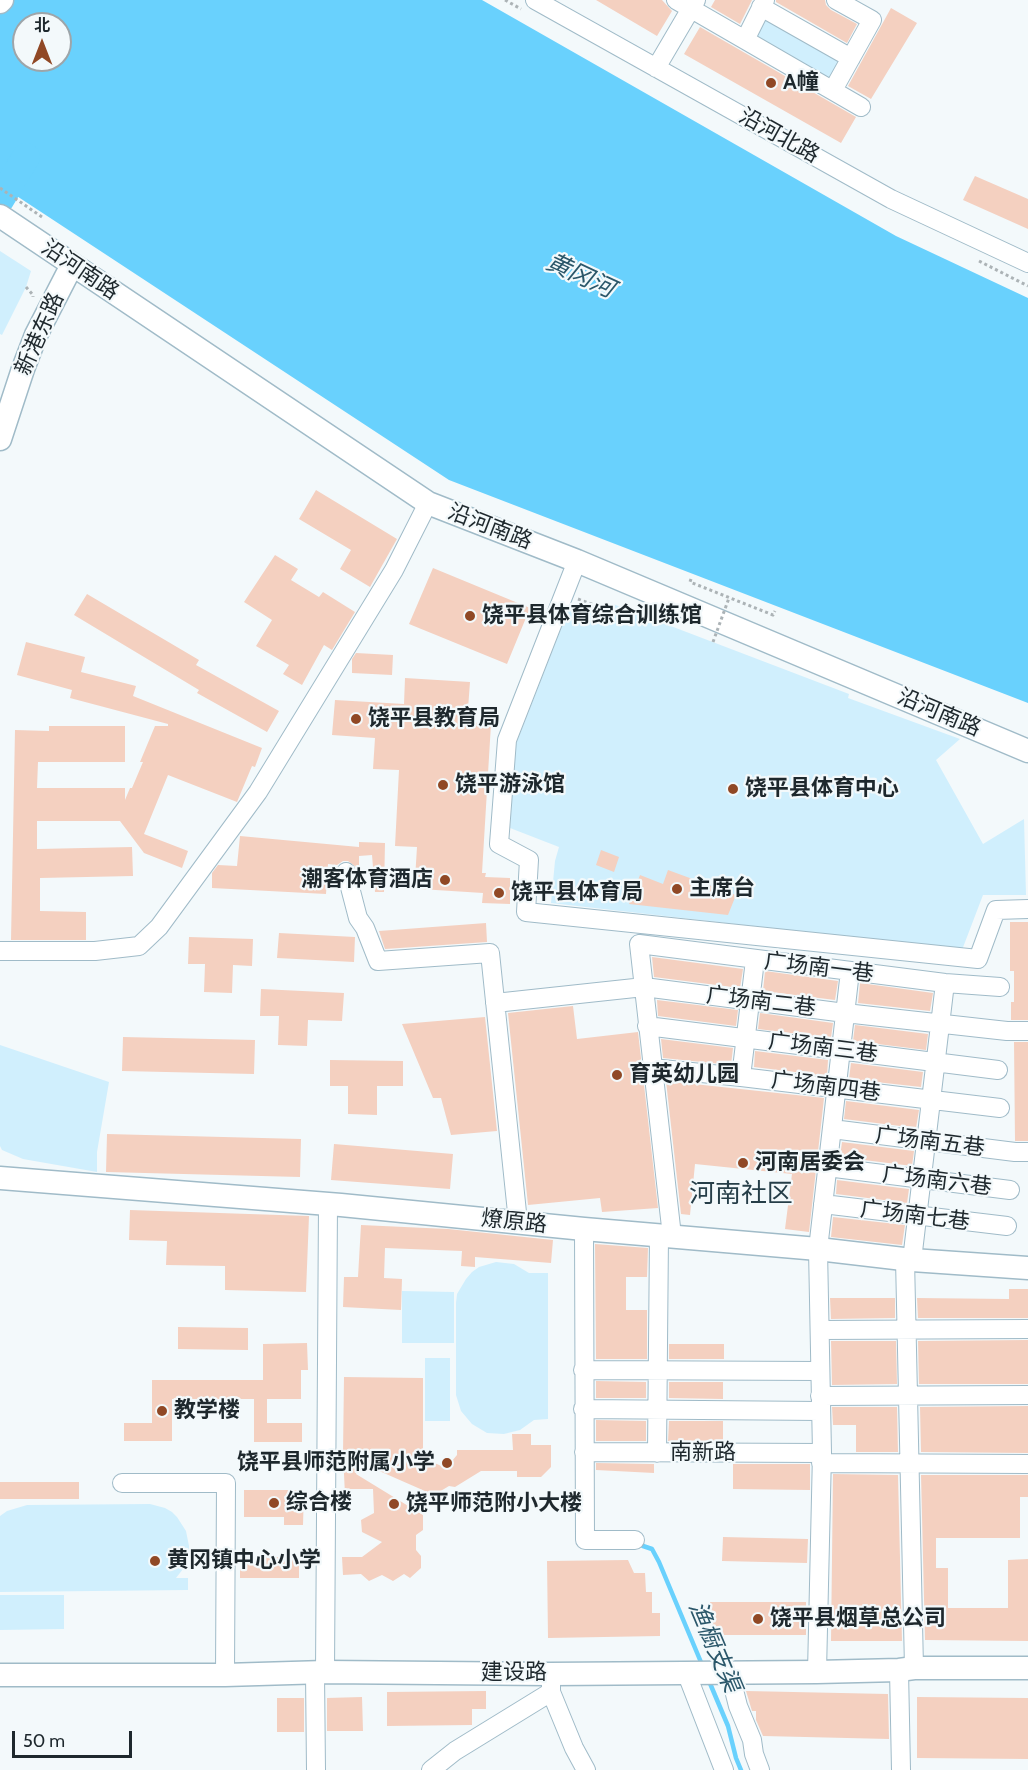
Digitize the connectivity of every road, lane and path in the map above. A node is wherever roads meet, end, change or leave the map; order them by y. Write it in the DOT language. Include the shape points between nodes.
graph roads {
  1 [pos="535,0"];
  2 [pos="836,0"];
  3 [pos="688,3"];
  4 [pos="763,3"];
  5 [pos="745,40"];
  6 [pos="851,58"];
  7 [pos="656,68"];
  8 [pos="833,90"];
  9 [pos="861,107"];
  10 [pos="0,188"];
  11 [pos="0,216"];
  12 [pos="42,218"];
  13 [pos="1028,263"];
  14 [pos="72,265"];
  15 [pos="0,439"];
  16 [pos="428,503"];
  17 [pos="577,561"];
  18 [pos="691,579"];
  19 [pos="564,594"];
  20 [pos="729,598"];
  21 [pos="610,611"];
  22 [pos="775,611"];
  23 [pos="712,642"];
  24 [pos="1028,751"];
  25 [pos="346,872"];
  26 [pos="1028,909"];
  27 [pos="0,951"];
  28 [pos="755,960"];
  29 [pos="850,971"];
  30 [pos="945,983"];
  31 [pos="644,987"];
  32 [pos="1000,987"];
  33 [pos="750,1001"];
  34 [pos="495,1003"];
  35 [pos="845,1013"];
  36 [pos="940,1023"];
  37 [pos="647,1026"];
  38 [pos="1028,1031"];
  39 [pos="746,1038"];
  40 [pos="841,1050"];
  41 [pos="935,1062"];
  42 [pos="652,1068"];
  43 [pos="998,1070"];
  44 [pos="741,1077"];
  45 [pos="836,1089"];
  46 [pos="931,1100"];
  47 [pos="1000,1108"];
  48 [pos="832,1129"];
  49 [pos="926,1142"];
  50 [pos="1028,1152"];
  51 [pos="827,1167"];
  52 [pos="0,1178"];
  53 [pos="921,1180"];
  54 [pos="1010,1190"];
  55 [pos="328,1204"];
  56 [pos="823,1204"];
  57 [pos="917,1217"];
  58 [pos="518,1222"];
  59 [pos="1007,1226"];
  60 [pos="584,1229"];
  61 [pos="665,1236"];
  62 [pos="818,1249"];
  63 [pos="908,1260"];
  64 [pos="1028,1268"];
  65 [pos="1028,1329"];
  66 [pos="820,1330"];
  67 [pos="907,1330"];
  68 [pos="583,1370"];
  69 [pos="657,1370"];
  70 [pos="820,1371"];
  71 [pos="1028,1395"];
  72 [pos="908,1396"];
  73 [pos="820,1404"];
  74 [pos="583,1409"];
  75 [pos="657,1410"];
  76 [pos="584,1452"];
  77 [pos="657,1452"];
  78 [pos="822,1458"];
  79 [pos="909,1464"];
  80 [pos="1028,1464"];
  81 [pos="122,1483"];
  82 [pos="635,1540"];
  83 [pos="1028,1668"];
  84 [pos="907,1669"];
  85 [pos="732,1671"];
  86 [pos="320,1672"];
  87 [pos="686,1672"];
  88 [pos="817,1672"];
  89 [pos="0,1675"];
  90 [pos="225,1675"];
  91 [pos="551,1683"];
  92 [pos="316,1770"];
  93 [pos="431,1770"];
  94 [pos="586,1770"];
  95 [pos="724,1770"];
  96 [pos="760,1770"];
  97 [pos="902,1770"];
  1 -- 7 [label="street, 沿河北路"];
  2 -- 6 [label="street" via="872,20"];
  3 -- 5 [label="street"];
  3 -- 7 [label="street"];
  4 -- 5 [label="street"];
  4 -- 6 [label="street"];
  5 -- 8 [label="street"];
  6 -- 8 [label="street"];
  7 -- 13 [label="street, 沿河北路" via="891,199"];
  8 -- 9 [label="street"];
  10 -- 12 [label="path"];
  11 -- 14 [label="main road, 沿河南路"];
  14 -- 15 [label="main road, 新港东路" via="36,335"];
  14 -- 16 [label="main road, 沿河南路"];
  16 -- 17 [label="main road, 沿河南路"];
  16 -- 27 [label="street" via="394,570 258,792 159,927 139,946 95,951"];
  17 -- 19 [label="street"];
  17 -- 24 [label="main road, 沿河南路"];
  18 -- 20 [label="path" via="690,582"];
  19 -- 21 [label="path"];
  19 -- 26 [label="street" via="534,690 507,740 499,844 529,860 526,912 978,959 996,910"];
  20 -- 22 [label="path" via="773,615"];
  20 -- 23 [label="path, bridge"];
  25 -- 34 [label="street" via="358,918 378,961 490,953"];
  28 -- 29 [label="street, 广场南一巷"];
  28 -- 31 [label="street, 广场南一巷" via="639,944"];
  28 -- 33 [label="street"];
  29 -- 30 [label="street, 广场南一巷"];
  29 -- 35 [label="street"];
  30 -- 32 [label="street, 广场南一巷"];
  30 -- 36 [label="street"];
  31 -- 33 [label="street, 广场南二巷"];
  31 -- 34 [label="street, 广场南二巷"];
  31 -- 37 [label="street"];
  33 -- 35 [label="street, 广场南二巷"];
  33 -- 39 [label="street"];
  34 -- 58 [label="street"];
  35 -- 36 [label="street, 广场南二巷"];
  35 -- 40 [label="street"];
  36 -- 38 [label="street, 广场南二巷"];
  36 -- 41 [label="street"];
  37 -- 39 [label="street, 广场南三巷"];
  37 -- 42 [label="street"];
  39 -- 40 [label="street, 广场南三巷"];
  39 -- 44 [label="street"];
  40 -- 41 [label="street, 广场南三巷"];
  40 -- 45 [label="street"];
  41 -- 43 [label="street, 广场南三巷"];
  41 -- 46 [label="street"];
  42 -- 44 [label="street, 广场南四巷"];
  42 -- 61 [label="street"];
  44 -- 45 [label="street, 广场南四巷"];
  45 -- 46 [label="street, 广场南四巷"];
  45 -- 48 [label="street"];
  46 -- 47 [label="street, 广场南四巷"];
  46 -- 49 [label="street"];
  48 -- 49 [label="street, 广场南五巷"];
  48 -- 51 [label="street"];
  49 -- 50 [label="street, 广场南五巷"];
  49 -- 53 [label="street"];
  51 -- 53 [label="street, 广场南六巷"];
  51 -- 56 [label="street"];
  52 -- 55 [label="main road, 燎原路"];
  53 -- 54 [label="street, 广场南六巷"];
  53 -- 57 [label="street"];
  55 -- 58 [label="main road, 燎原路"];
  55 -- 86 [label="street"];
  56 -- 57 [label="street, 广场南七巷"];
  56 -- 62 [label="street"];
  57 -- 59 [label="street, 广场南七巷"];
  57 -- 63 [label="street"];
  58 -- 60 [label="main road, 燎原路"];
  60 -- 61 [label="main road, 燎原路"];
  60 -- 68 [label="street"];
  61 -- 62 [label="main road, 燎原路"];
  61 -- 69 [label="street"];
  62 -- 63 [label="main road, 燎原路"];
  62 -- 66 [label="street"];
  63 -- 64 [label="main road, 燎原路"];
  63 -- 67 [label="street"];
  65 -- 67 [label="street"];
  66 -- 67 [label="street"];
  66 -- 70 [label="street"];
  67 -- 72 [label="street"];
  68 -- 69 [label="street"];
  68 -- 74 [label="street"];
  69 -- 70 [label="street"];
  69 -- 75 [label="street"];
  70 -- 73 [label="street"];
  71 -- 72 [label="street"];
  72 -- 73 [label="street"];
  72 -- 79 [label="street"];
  73 -- 75 [label="street"];
  73 -- 78 [label="street"];
  74 -- 75 [label="street"];
  74 -- 76 [label="street"];
  75 -- 77 [label="street"];
  76 -- 77 [label="street, 南新路"];
  76 -- 82 [label="street" via="585,1540"];
  77 -- 78 [label="street, 南新路"];
  78 -- 79 [label="street, 南新路"];
  78 -- 88 [label="street"];
  79 -- 80 [label="street, 南新路"];
  79 -- 84 [label="street"];
  81 -- 90 [label="street" via="226,1483"];
  83 -- 84 [label="main road, 建设路"];
  84 -- 88 [label="main road, 建设路"];
  84 -- 97 [label="street"];
  85 -- 87 [label="main road, 建设路"];
  85 -- 88 [label="main road, 建设路"];
  85 -- 96 [label="street" via="738,1706"];
  86 -- 90 [label="main road, 建设路"];
  86 -- 91 [label="main road, 建设路"];
  86 -- 92 [label="street"];
  87 -- 91 [label="main road, 建设路"];
  87 -- 95 [label="street"];
  89 -- 90 [label="main road, 建设路"];
  91 -- 93 [label="street"];
  91 -- 94 [label="street" via="573,1748"];
}
